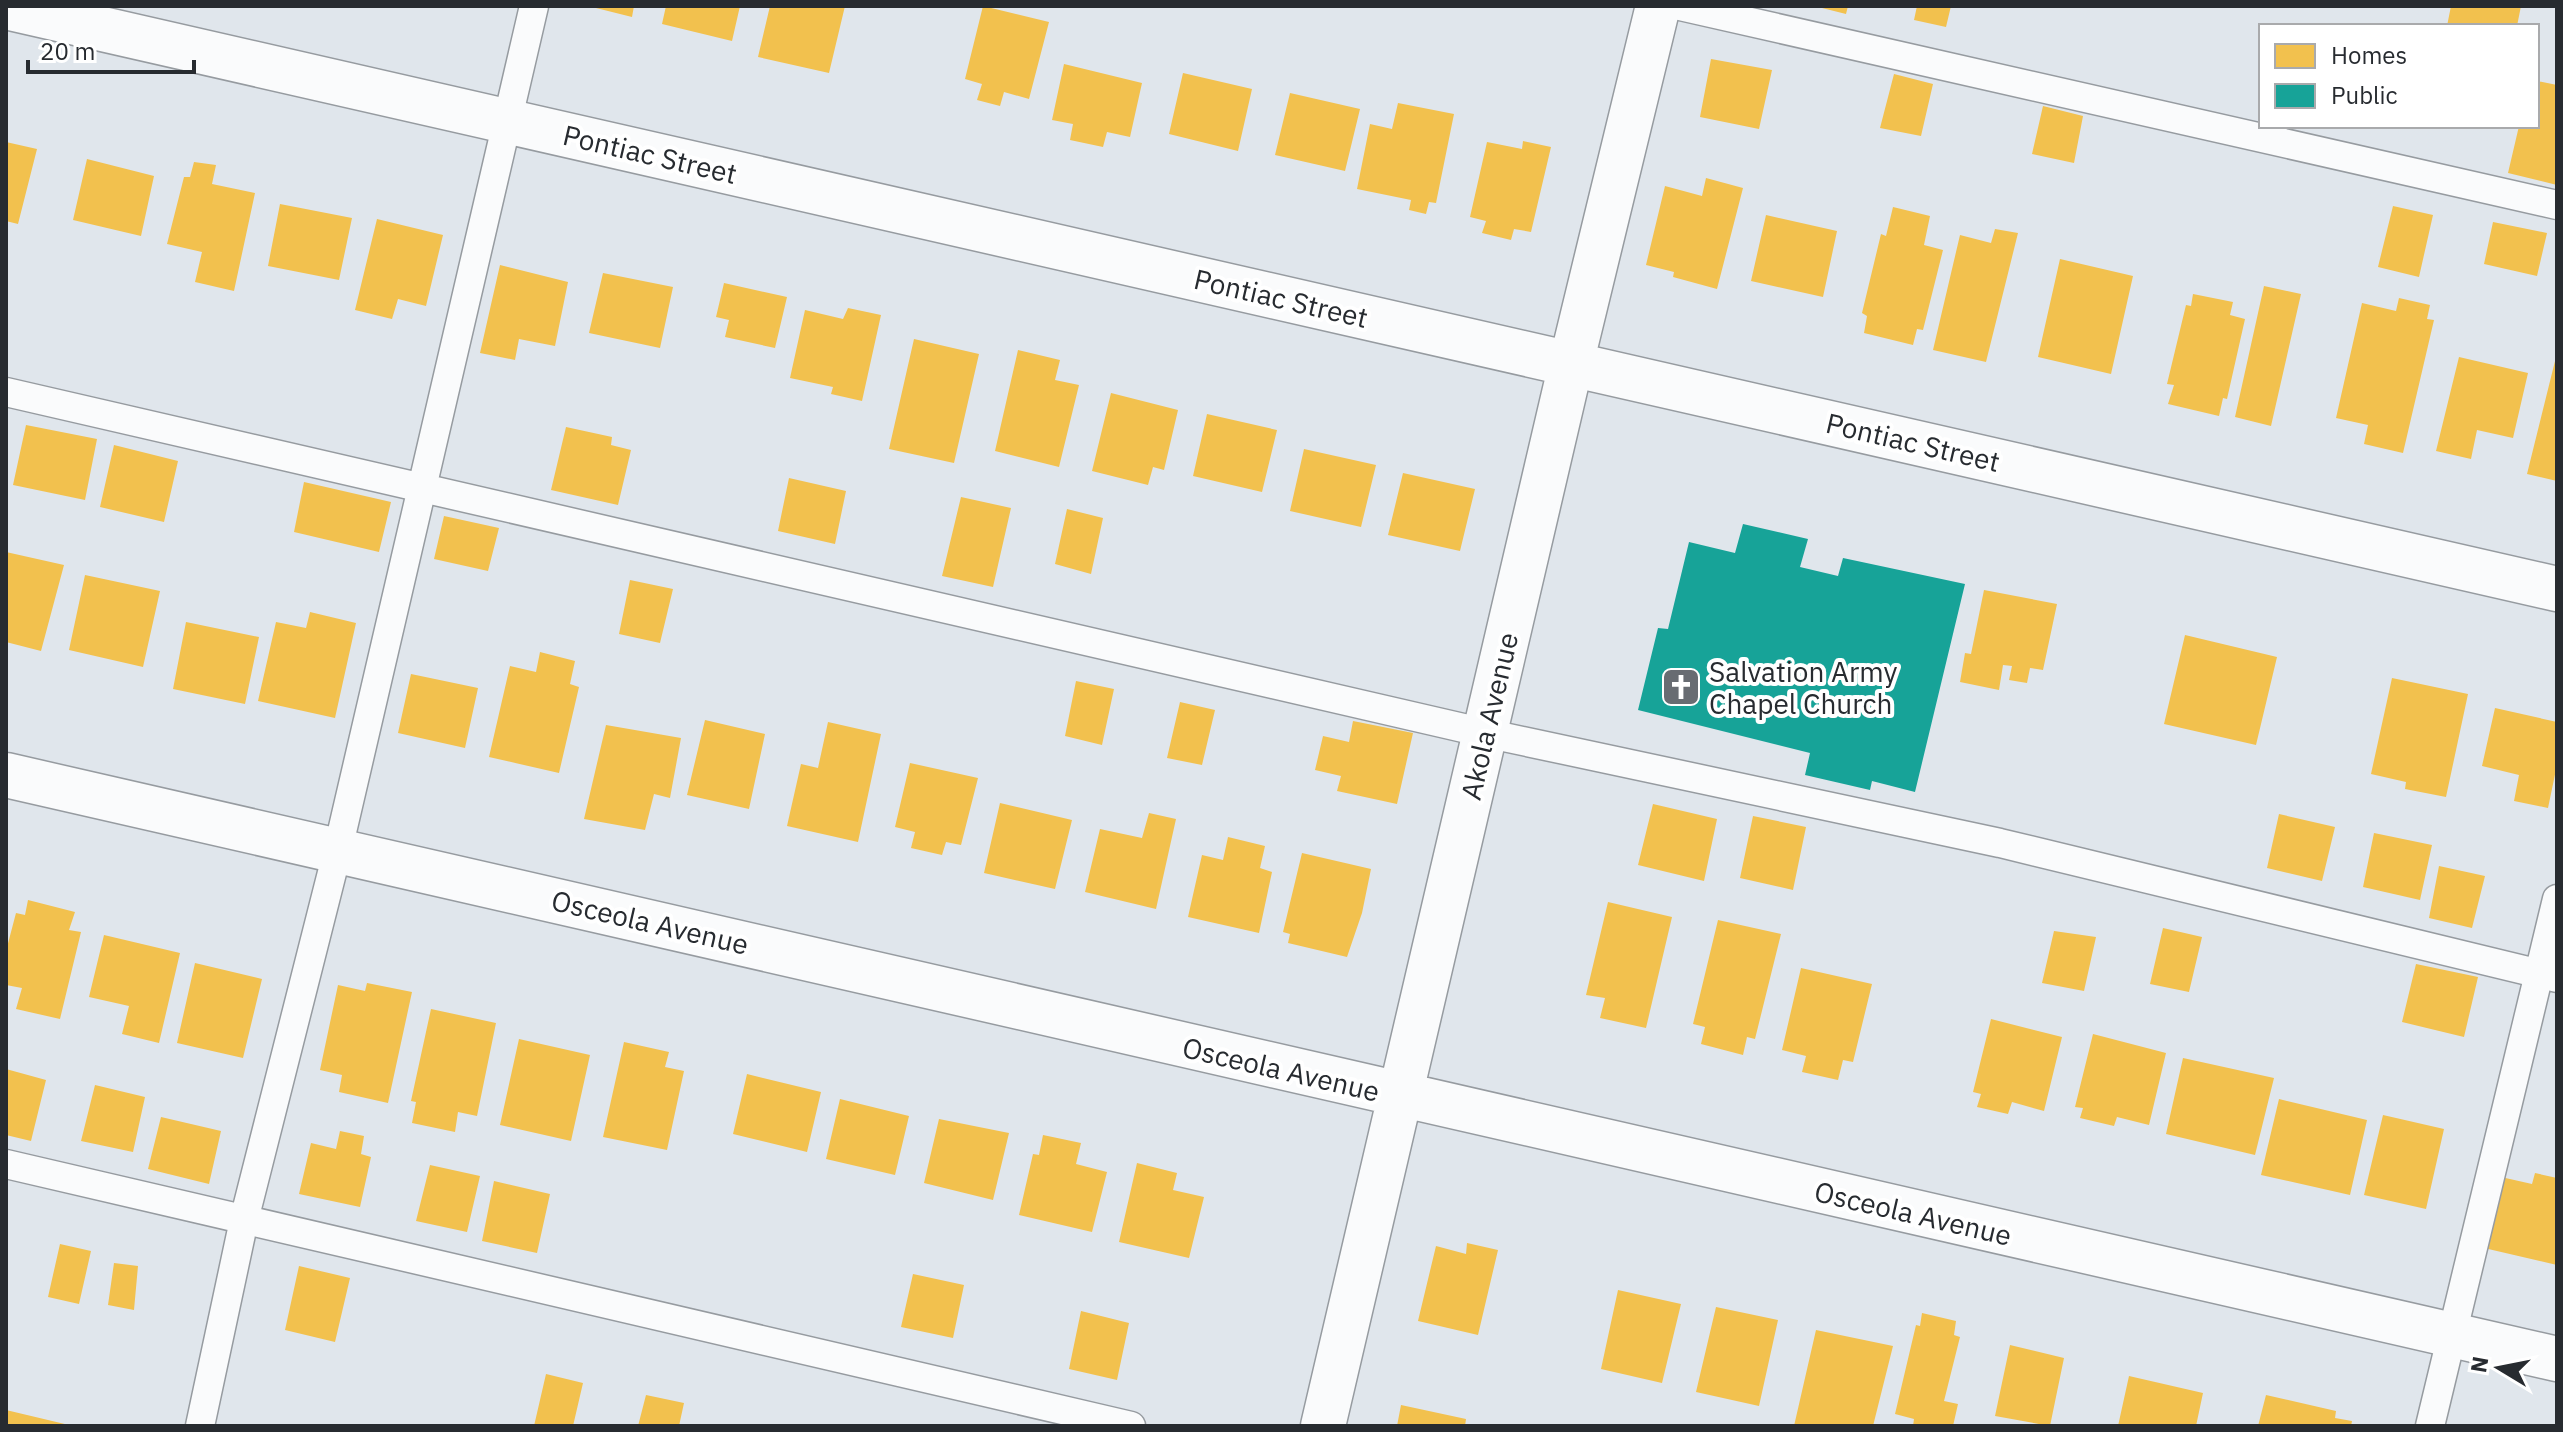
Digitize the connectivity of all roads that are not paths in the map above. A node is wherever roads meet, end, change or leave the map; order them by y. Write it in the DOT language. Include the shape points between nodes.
graph roads {
  1 [pos="534,6"];
  2 [pos="1658,6"];
  3 [pos="1680,6"];
  4 [pos="6,7"];
  5 [pos="507,121"];
  6 [pos="2557,205"];
  7 [pos="1571,364"];
  8 [pos="6,392"];
  9 [pos="423,487"];
  10 [pos="2557,589"];
  11 [pos="1485,733"];
  12 [pos="6,775"];
  13 [pos="338,849"];
  14 [pos="2557,899"];
  15 [pos="2549,976"];
  16 [pos="1401,1097"];
  17 [pos="6,1164"];
  18 [pos="244,1220"];
  19 [pos="2452,1335"];
  20 [pos="2557,1359"];
  21 [pos="200,1426"];
  22 [pos="1131,1426"];
  23 [pos="1323,1426"];
  24 [pos="2430,1426"];
  1 -- 5 [label="lane"];
  2 -- 7 [label="street, Akola Avenue"];
  3 -- 6 [label="lane"];
  4 -- 5 [label="street, Pontiac Street"];
  5 -- 7 [label="street, Pontiac Street"];
  5 -- 9 [label="lane"];
  7 -- 10 [label="street, Pontiac Street"];
  7 -- 11 [label="street, Akola Avenue"];
  8 -- 9 [label="lane"];
  9 -- 11 [label="lane"];
  9 -- 13 [label="lane"];
  11 -- 15 [label="lane" via="2000,843"];
  11 -- 16 [label="street, Akola Avenue"];
  12 -- 13 [label="street, Osceola Avenue"];
  13 -- 16 [label="street, Osceola Avenue"];
  13 -- 18 [label="lane"];
  14 -- 15 [label="lane"];
  15 -- 19 [label="lane"];
  16 -- 19 [label="street, Osceola Avenue"];
  16 -- 23 [label="street, Akola Avenue"];
  17 -- 18 [label="lane"];
  18 -- 21 [label="lane"];
  18 -- 22 [label="lane"];
  19 -- 20 [label="street, Osceola Avenue"];
  19 -- 24 [label="lane"];
}
